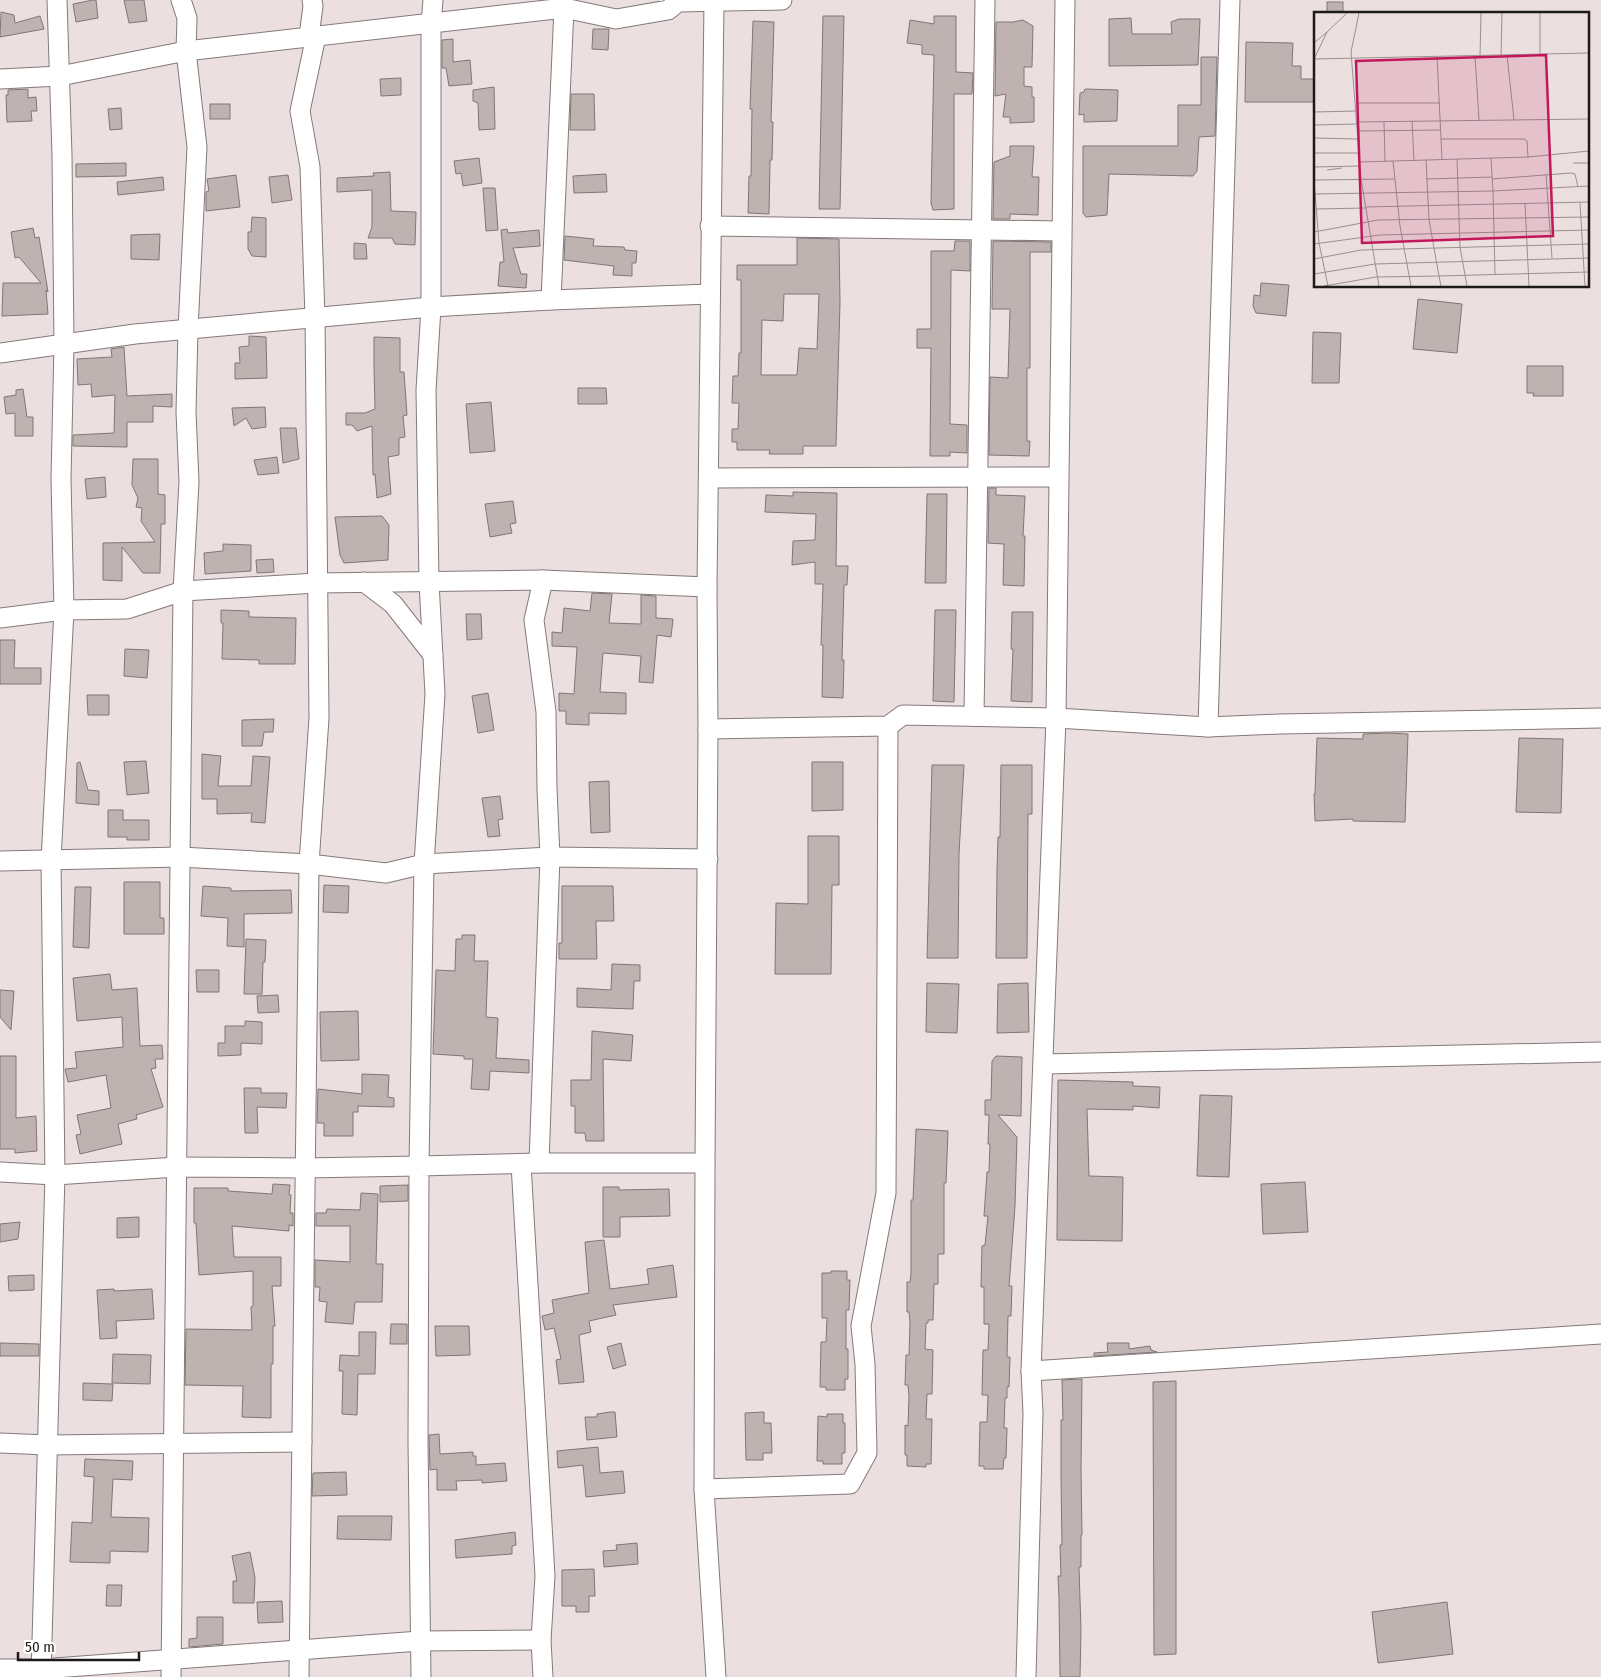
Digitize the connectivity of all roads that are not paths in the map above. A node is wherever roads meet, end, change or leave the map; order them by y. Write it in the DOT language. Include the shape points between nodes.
graph roads {
  1 [pos="57,0"];
  2 [pos="181,0"];
  3 [pos="312,0"];
  4 [pos="433,0"];
  5 [pos="782,0"];
  6 [pos="985,0"];
  7 [pos="1065,0"];
  8 [pos="1230,0"];
  9 [pos="678,1"];
  10 [pos="714,1"];
  11 [pos="563,4"];
  12 [pos="431,23"];
  13 [pos="312,36"];
  14 [pos="186,51"];
  15 [pos="60,76"];
  16 [pos="0,79"];
  17 [pos="710,226"];
  18 [pos="981,230"];
  19 [pos="1061,232"];
  20 [pos="710,294"];
  21 [pos="551,300"];
  22 [pos="431,307"];
  23 [pos="315,317"];
  24 [pos="188,328"];
  25 [pos="64,345"];
  26 [pos="0,353"];
  27 [pos="978,477"];
  28 [pos="1058,477"];
  29 [pos="709,478"];
  30 [pos="543,580"];
  31 [pos="364,582"];
  32 [pos="428,582"];
  33 [pos="317,583"];
  34 [pos="707,587"];
  35 [pos="183,591"];
  36 [pos="64,610"];
  37 [pos="0,618"];
  38 [pos="433,655"];
  39 [pos="974,716"];
  40 [pos="1056,718"];
  41 [pos="1601,718"];
  42 [pos="888,726"];
  43 [pos="1208,728"];
  44 [pos="708,729"];
  45 [pos="550,856"];
  46 [pos="180,857"];
  47 [pos="708,859"];
  48 [pos="0,861"];
  49 [pos="50,861"];
  50 [pos="309,864"];
  51 [pos="424,864"];
  52 [pos="1601,1052"];
  53 [pos="1044,1064"];
  54 [pos="530,1163"];
  55 [pos="705,1163"];
  56 [pos="419,1166"];
  57 [pos="178,1167"];
  58 [pos="304,1168"];
  59 [pos="0,1172"];
  60 [pos="55,1175"];
  61 [pos="1601,1334"];
  62 [pos="1031,1371"];
  63 [pos="302,1442"];
  64 [pos="0,1443"];
  65 [pos="174,1444"];
  66 [pos="47,1445"];
  67 [pos="704,1489"];
  68 [pos="541,1640"];
  69 [pos="420,1641"];
  70 [pos="301,1649"];
  71 [pos="171,1668"];
  72 [pos="0,1669"];
  73 [pos="41,1673"];
  74 [pos="300,1677"];
  75 [pos="421,1677"];
  76 [pos="543,1677"];
  77 [pos="716,1677"];
  78 [pos="1026,1677"];
  1 -- 15 [label="street"];
  2 -- 14 [label="street" via="186,18"];
  3 -- 13 [label="street"];
  4 -- 12 [label="street"];
  5 -- 10 [label="street"];
  6 -- 18 [label="street"];
  7 -- 19 [label="street"];
  8 -- 43 [label="street"];
  9 -- 10 [label="street"];
  9 -- 11 [label="street" via="668,10 616,19"];
  10 -- 17 [label="street"];
  11 -- 12 [label="street"];
  11 -- 21 [label="street"];
  12 -- 13 [label="street"];
  12 -- 22 [label="street"];
  13 -- 14 [label="street"];
  13 -- 23 [label="street" via="300,110 310,167"];
  14 -- 15 [label="street"];
  14 -- 24 [label="street" via="197,147"];
  15 -- 16 [label="street"];
  15 -- 25 [label="street"];
  17 -- 18 [label="street"];
  17 -- 20 [label="street"];
  18 -- 19 [label="street"];
  18 -- 27 [label="street"];
  19 -- 28 [label="street"];
  20 -- 21 [label="street"];
  20 -- 29 [label="street"];
  21 -- 22 [label="street"];
  22 -- 23 [label="street"];
  22 -- 32 [label="street" via="426,390"];
  23 -- 24 [label="street"];
  23 -- 33 [label="street"];
  24 -- 25 [label="street"];
  24 -- 35 [label="street" via="186,412 189,482"];
  25 -- 26 [label="street"];
  25 -- 36 [label="street" via="61,479"];
  27 -- 28 [label="street"];
  27 -- 29 [label="street"];
  27 -- 39 [label="street"];
  28 -- 40 [label="street"];
  29 -- 34 [label="street"];
  30 -- 32 [label="street"];
  30 -- 34 [label="street"];
  30 -- 45 [label="street" via="534,620 546,712"];
  31 -- 32 [label="street"];
  31 -- 33 [label="street"];
  31 -- 38 [label="street" via="393,604"];
  32 -- 38 [label="street"];
  33 -- 35 [label="street"];
  33 -- 50 [label="street" via="319,718"];
  34 -- 44 [label="street"];
  35 -- 36 [label="street" via="127,609"];
  35 -- 46 [label="street"];
  36 -- 37 [label="street"];
  36 -- 49 [label="street"];
  38 -- 51 [label="street" via="434,694"];
  39 -- 40 [label="street"];
  39 -- 42 [label="street" via="903,715"];
  40 -- 43 [label="street"];
  40 -- 53 [label="street"];
  41 -- 43 [label="street"];
  42 -- 44 [label="street"];
  42 -- 67 [label="street" via="886,1193 861,1326 867,1453 850,1484"];
  44 -- 47 [label="street"];
  45 -- 47 [label="street"];
  45 -- 51 [label="street"];
  45 -- 54 [label="street"];
  46 -- 49 [label="street"];
  46 -- 50 [label="street"];
  46 -- 57 [label="street"];
  47 -- 55 [label="street"];
  48 -- 49 [label="street"];
  49 -- 60 [label="street"];
  50 -- 51 [label="street" via="386,873"];
  50 -- 58 [label="street"];
  51 -- 56 [label="street"];
  52 -- 53 [label="street"];
  53 -- 62 [label="street"];
  54 -- 55 [label="street"];
  54 -- 56 [label="street"];
  54 -- 68 [label="street" via="545,1576"];
  55 -- 67 [label="street"];
  56 -- 58 [label="street"];
  56 -- 69 [label="street"];
  57 -- 58 [label="street"];
  57 -- 60 [label="street"];
  57 -- 65 [label="street"];
  58 -- 63 [label="street"];
  59 -- 60 [label="street"];
  60 -- 66 [label="street"];
  61 -- 62 [label="street"];
  62 -- 78 [label="street" via="1033,1413"];
  63 -- 65 [label="street"];
  63 -- 70 [label="street"];
  64 -- 66 [label="street"];
  65 -- 66 [label="street"];
  65 -- 71 [label="street"];
  66 -- 73 [label="street"];
  67 -- 77 [label="street"];
  68 -- 69 [label="street"];
  68 -- 76 [label="street"];
  69 -- 70 [label="street"];
  69 -- 75 [label="street"];
  70 -- 71 [label="street"];
  70 -- 74 [label="street"];
  71 -- 73 [label="street"];
  72 -- 73 [label="street"];
}
